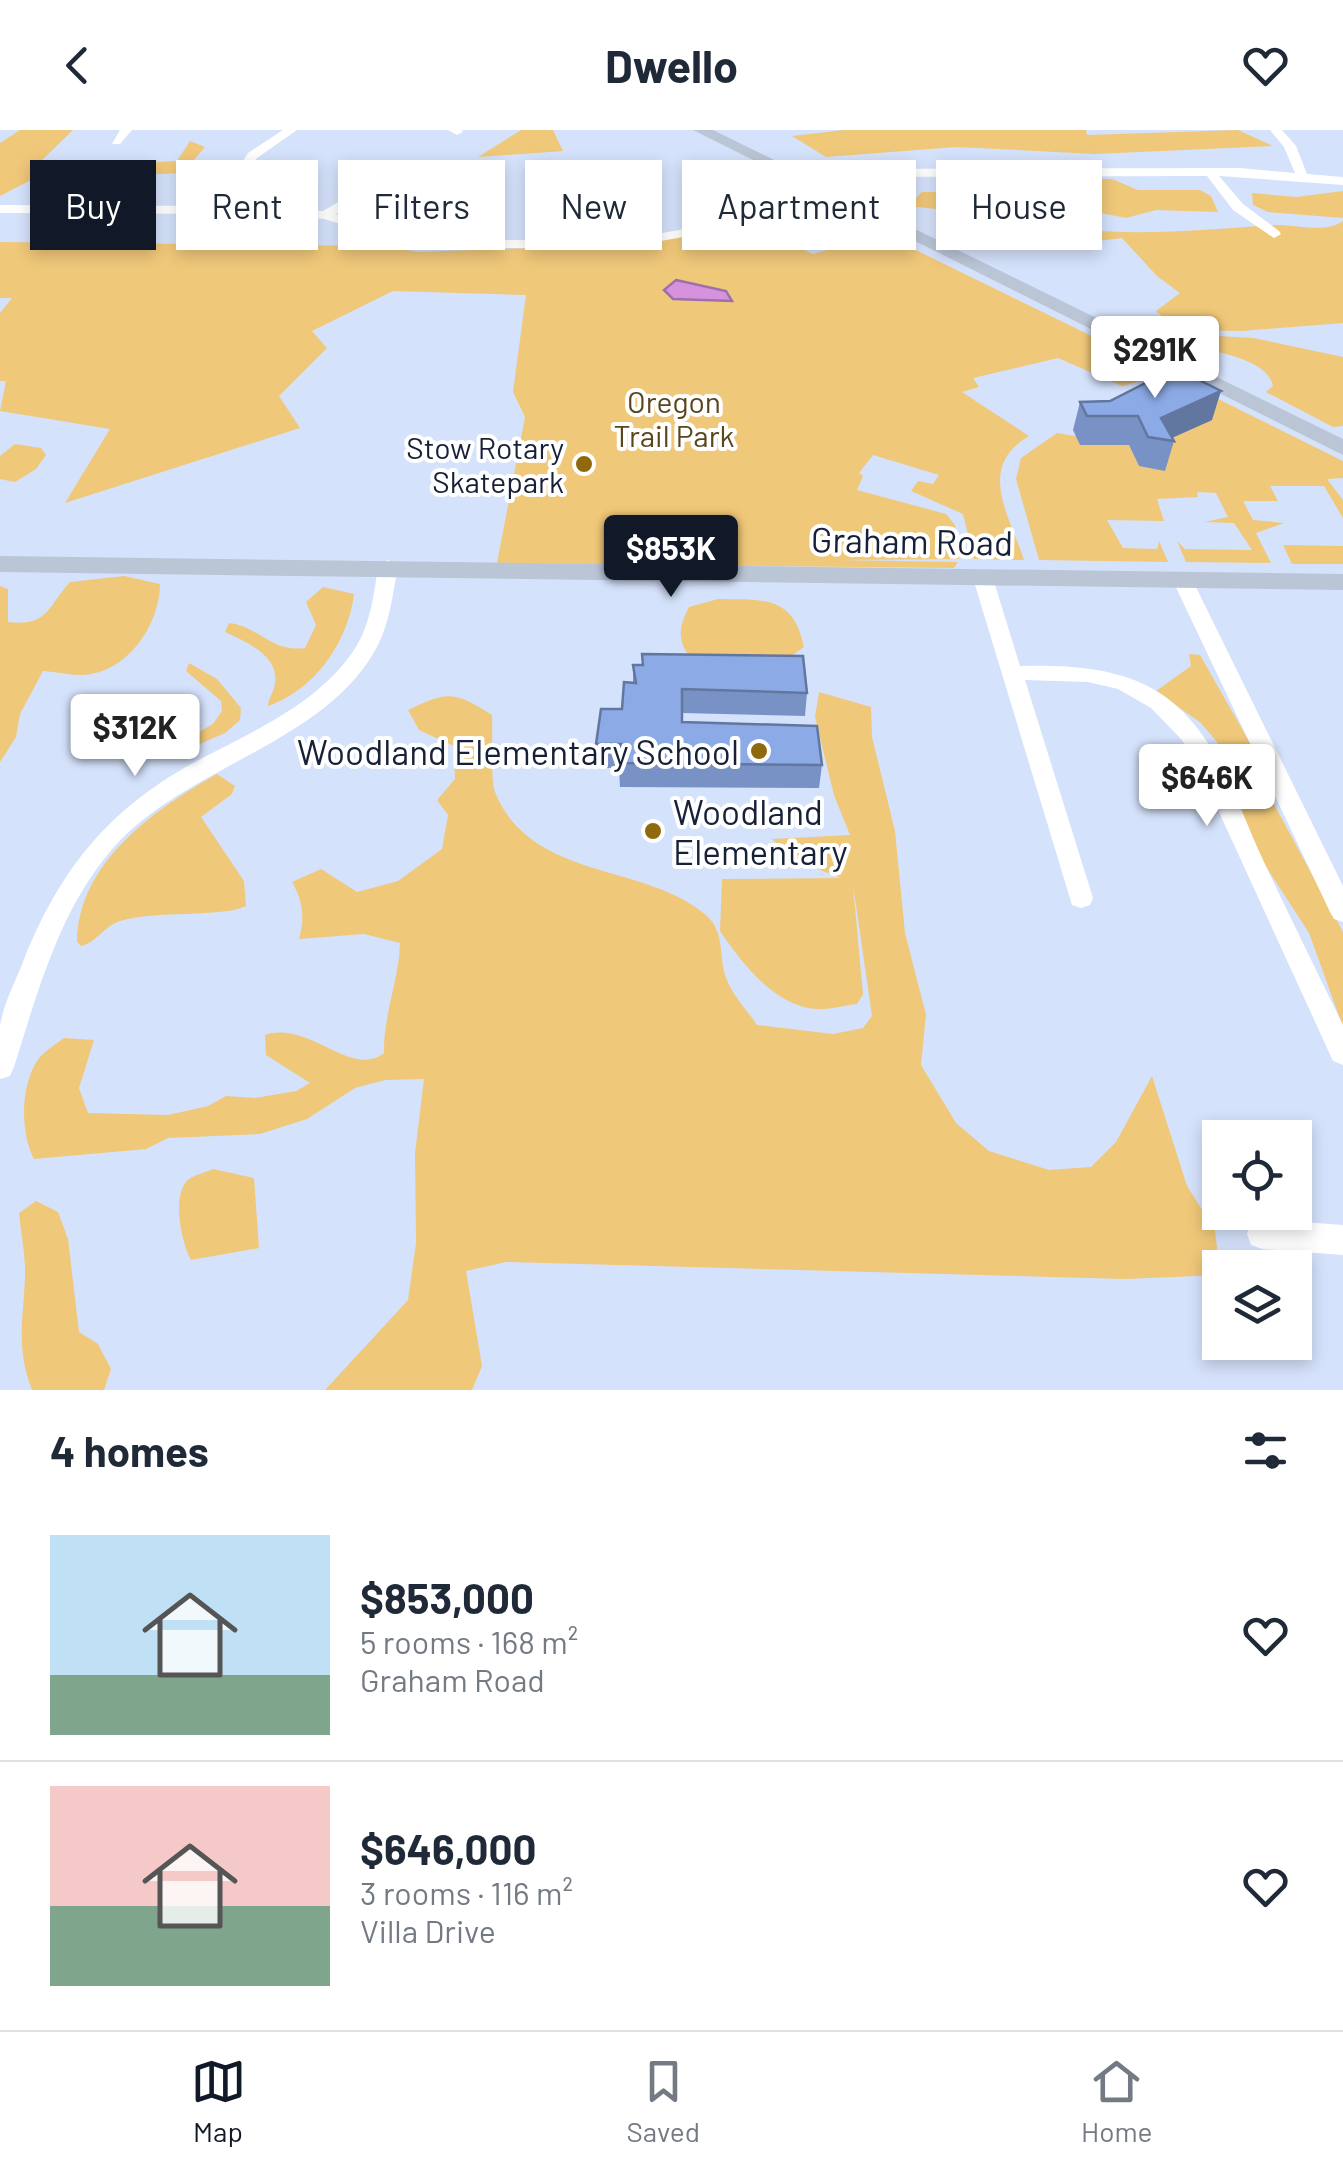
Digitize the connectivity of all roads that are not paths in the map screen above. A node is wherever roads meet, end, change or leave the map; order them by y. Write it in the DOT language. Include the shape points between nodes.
graph roads {
  1 [pos="126,130"];
  2 [pos="291,130"];
  3 [pos="701,130"];
  4 [pos="1276,130"];
  5 [pos="116,142"];
  6 [pos="250,160"];
  7 [pos="759,160"];
  8 [pos="1210,172"];
  9 [pos="916,173"];
  10 [pos="1302,176"];
  11 [pos="1343,181"];
  12 [pos="176,208"];
  13 [pos="338,208"];
  14 [pos="0,209"];
  15 [pos="318,215"];
  16 [pos="325,215"];
  17 [pos="682,234"];
  18 [pos="1274,234"];
  19 [pos="916,238"];
  20 [pos="1343,448"];
  21 [pos="0,564"];
  22 [pos="388,566"];
  23 [pos="982,576"];
  24 [pos="1182,579"];
  25 [pos="1343,582"];
  26 [pos="1012,672"];
  27 [pos="1081,898"];
  28 [pos="1343,912"];
  29 [pos="1343,1054"];
  30 [pos="0,1067"];
  31 [pos="1262,1234"];
  32 [pos="1343,1240"];
  1 -- 5 [label="street"];
  2 -- 6 [label="street"];
  3 -- 7 [label="main road"];
  4 -- 10 [label="street"];
  8 -- 9 [label="street"];
  8 -- 10 [label="street"];
  8 -- 18 [label="street" via="1238,207"];
  10 -- 11 [label="street"];
  12 -- 14 [label="street"];
  13 -- 16 [label="street"];
  15 -- 16 [label="street"];
  16 -- 17 [label="street" via="418,242 637,244"];
  19 -- 20 [label="main road"];
  21 -- 22 [label="main road, Graham Road"];
  22 -- 23 [label="main road, Graham Road"];
  22 -- 30 [label="street" via="369,641 337,682 288,721 156,797 80,873 42,944"];
  23 -- 24 [label="main road, Graham Road"];
  23 -- 26 [label="street"];
  24 -- 25 [label="main road, Graham Road"];
  24 -- 28 [label="street"];
  26 -- 27 [label="street"];
  26 -- 29 [label="street" via="1110,679 1145,694 1180,721 1212,775"];
  31 -- 32 [label="street"];
}
